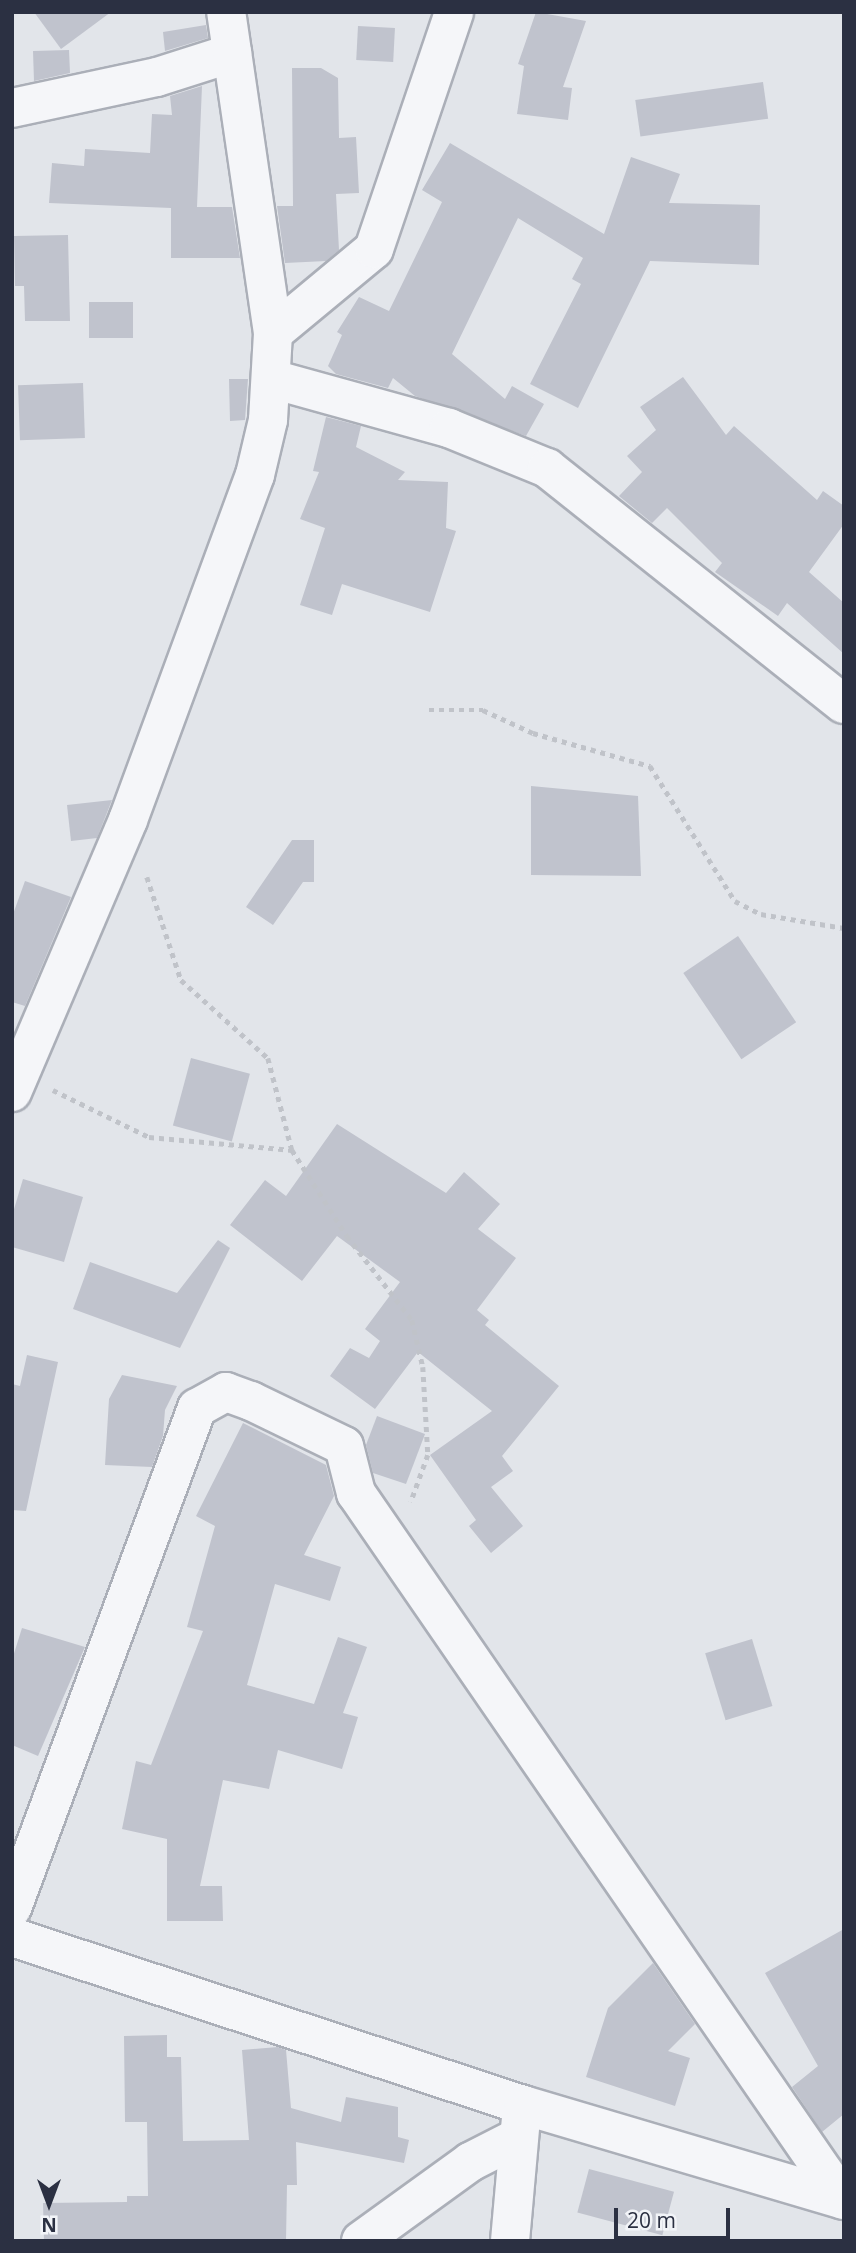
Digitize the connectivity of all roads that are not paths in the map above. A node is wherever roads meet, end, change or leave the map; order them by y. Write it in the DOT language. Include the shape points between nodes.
graph roads {
  1 [pos="226,12"];
  2 [pos="454,12"];
  3 [pos="232,52"];
  4 [pos="12,108"];
  5 [pos="273,333"];
  6 [pos="272,379"];
  7 [pos="844,704"];
  8 [pos="16,1083"];
  9 [pos="12,1908"];
  10 [pos="12,1937"];
  11 [pos="521,2121"];
  12 [pos="843,2200"];
  13 [pos="361,2241"];
  14 [pos="510,2241"];
  1 -- 3 [label="street"];
  2 -- 5 [label="street" via="374,249"];
  3 -- 4 [label="street" via="157,77"];
  3 -- 5 [label="street"];
  5 -- 6 [label="street"];
  6 -- 7 [label="street" via="449,428 547,468"];
  6 -- 8 [label="street" via="255,475 128,820"];
  9 -- 12 [label="street" via="197,1408 226,1392 344,1446 356,1493 396,1543"];
  10 -- 11 [label="street"];
  11 -- 12 [label="street"];
  11 -- 13 [label="street"];
  11 -- 14 [label="street"];
}
